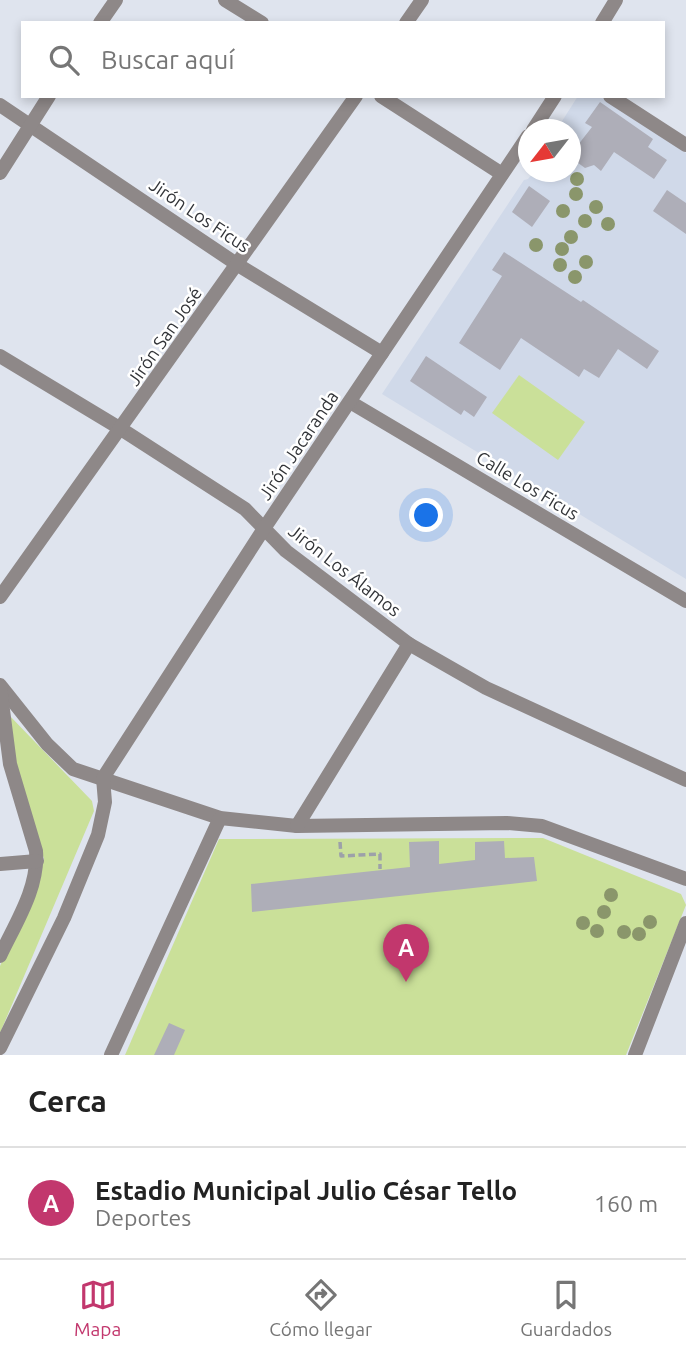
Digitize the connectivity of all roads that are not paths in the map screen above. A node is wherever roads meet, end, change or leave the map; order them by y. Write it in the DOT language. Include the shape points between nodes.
graph roads {
  1 [pos="116,0"];
  2 [pos="225,0"];
  3 [pos="422,0"];
  4 [pos="616,0"];
  5 [pos="101,21"];
  6 [pos="259,21"];
  7 [pos="407,21"];
  8 [pos="603,21"];
  9 [pos="48,98"];
  10 [pos="355,98"];
  11 [pos="384,98"];
  12 [pos="554,98"];
  13 [pos="613,98"];
  14 [pos="0,105"];
  15 [pos="540,119"];
  16 [pos="30,124"];
  17 [pos="686,145"];
  18 [pos="518,151"];
  19 [pos="0,173"];
  20 [pos="502,174"];
  21 [pos="238,265"];
  22 [pos="382,352"];
  23 [pos="0,356"];
  24 [pos="350,402"];
  25 [pos="121,429"];
  26 [pos="263,530"];
  27 [pos="0,597"];
  28 [pos="686,601"];
  29 [pos="409,644"];
  30 [pos="0,686"];
  31 [pos="5,765"];
  32 [pos="103,778"];
  33 [pos="686,779"];
  34 [pos="220,818"];
  35 [pos="297,826"];
  36 [pos="37,860"];
  37 [pos="0,864"];
  38 [pos="686,879"];
  39 [pos="686,923"];
  40 [pos="0,956"];
  41 [pos="0,1048"];
  42 [pos="111,1055"];
  43 [pos="635,1055"];
  1 -- 5 [label="street"];
  2 -- 6 [label="street"];
  3 -- 7 [label="street"];
  4 -- 8 [label="street"];
  9 -- 16 [label="street"];
  10 -- 21 [label="street, Jirón San José"];
  11 -- 20 [label="street"];
  12 -- 15 [label="street"];
  13 -- 17 [label="street"];
  14 -- 16 [label="street, Jirón Los Ficus"];
  16 -- 19 [label="street"];
  16 -- 21 [label="street, Jirón Los Ficus"];
  18 -- 20 [label="street, Jirón Jacaranda"];
  20 -- 22 [label="street, Jirón Jacaranda"];
  21 -- 22 [label="street, Jirón Los Ficus"];
  21 -- 25 [label="street, Jirón San José"];
  22 -- 24 [label="street, Jirón Jacaranda"];
  23 -- 25 [label="street, Jirón Los Álamos"];
  24 -- 26 [label="street, Jirón Jacaranda"];
  24 -- 28 [label="street, Calle Los Ficus"];
  25 -- 26 [label="street, Jirón Los Álamos" via="244,509"];
  25 -- 27 [label="street, Jirón San José"];
  26 -- 29 [label="street, Jirón Los Álamos"];
  26 -- 32 [label="street, Jirón Jacaranda"];
  29 -- 33 [label="street, Jirón Los Álamos" via="486,688"];
  29 -- 35 [label="street"];
  30 -- 31 [label="street"];
  30 -- 32 [label="street" via="73,769"];
  31 -- 36 [label="street"];
  32 -- 34 [label="street"];
  32 -- 41 [label="street" via="105,802 98,835 64,918"];
  34 -- 35 [label="street"];
  34 -- 42 [label="street"];
  35 -- 38 [label="street" via="542,826"];
  36 -- 37 [label="street"];
  36 -- 40 [label="street" via="35,880"];
  39 -- 43 [label="street"];
}
